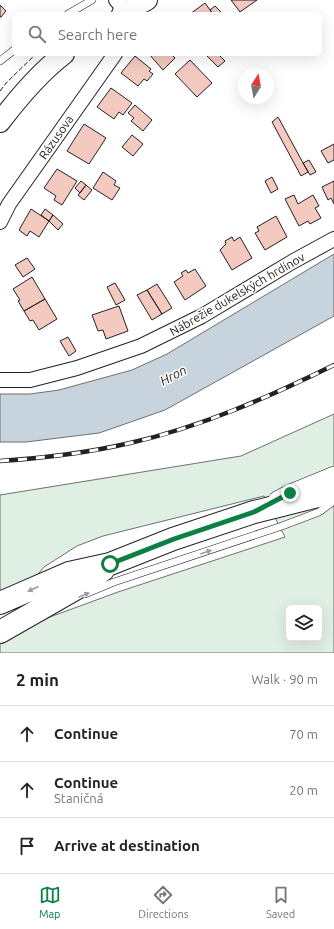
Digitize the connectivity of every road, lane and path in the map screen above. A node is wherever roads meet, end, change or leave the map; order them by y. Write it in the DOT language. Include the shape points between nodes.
graph roads {
  1 [pos="92,0"];
  2 [pos="147,0"];
  3 [pos="154,0"];
  4 [pos="127,10"];
  5 [pos="71,12"];
  6 [pos="12,52"];
  7 [pos="62,56"];
  8 [pos="114,56"];
  9 [pos="0,61"];
  10 [pos="0,122"];
  11 [pos="0,222"];
  12 [pos="334,239"];
  13 [pos="0,380"];
  14 [pos="334,475"];
  15 [pos="334,492"];
  16 [pos="334,501"];
  17 [pos="254,512"];
  18 [pos="110,564"];
  19 [pos="0,603"];
  20 [pos="46,604"];
  21 [pos="0,632"];
  1 -- 5 [label="lane"];
  2 -- 4 [label="main road"];
  3 -- 4 [label="street"];
  6 -- 9 [label="lane"];
  7 -- 10 [label="main road" via="40,74"];
  8 -- 11 [label="street, Rázusova" via="9,204"];
  12 -- 13 [label="street, Nábrežie dukelských hrdinov" via="202,316 141,346 77,368 30,380"];
  14 -- 17 [label="street" via="290,493"];
  15 -- 17 [label="main road"];
  20 -- 16 [label="lane, one-way" via="75,598 114,582 282,526 319,512"];
  17 -- 18 [label="main road"];
  18 -- 19 [label="main road, one-way" via="69,573"];
  18 -- 20 [label="main road" via="84,584"];
  20 -- 21 [label="main road"];
}
